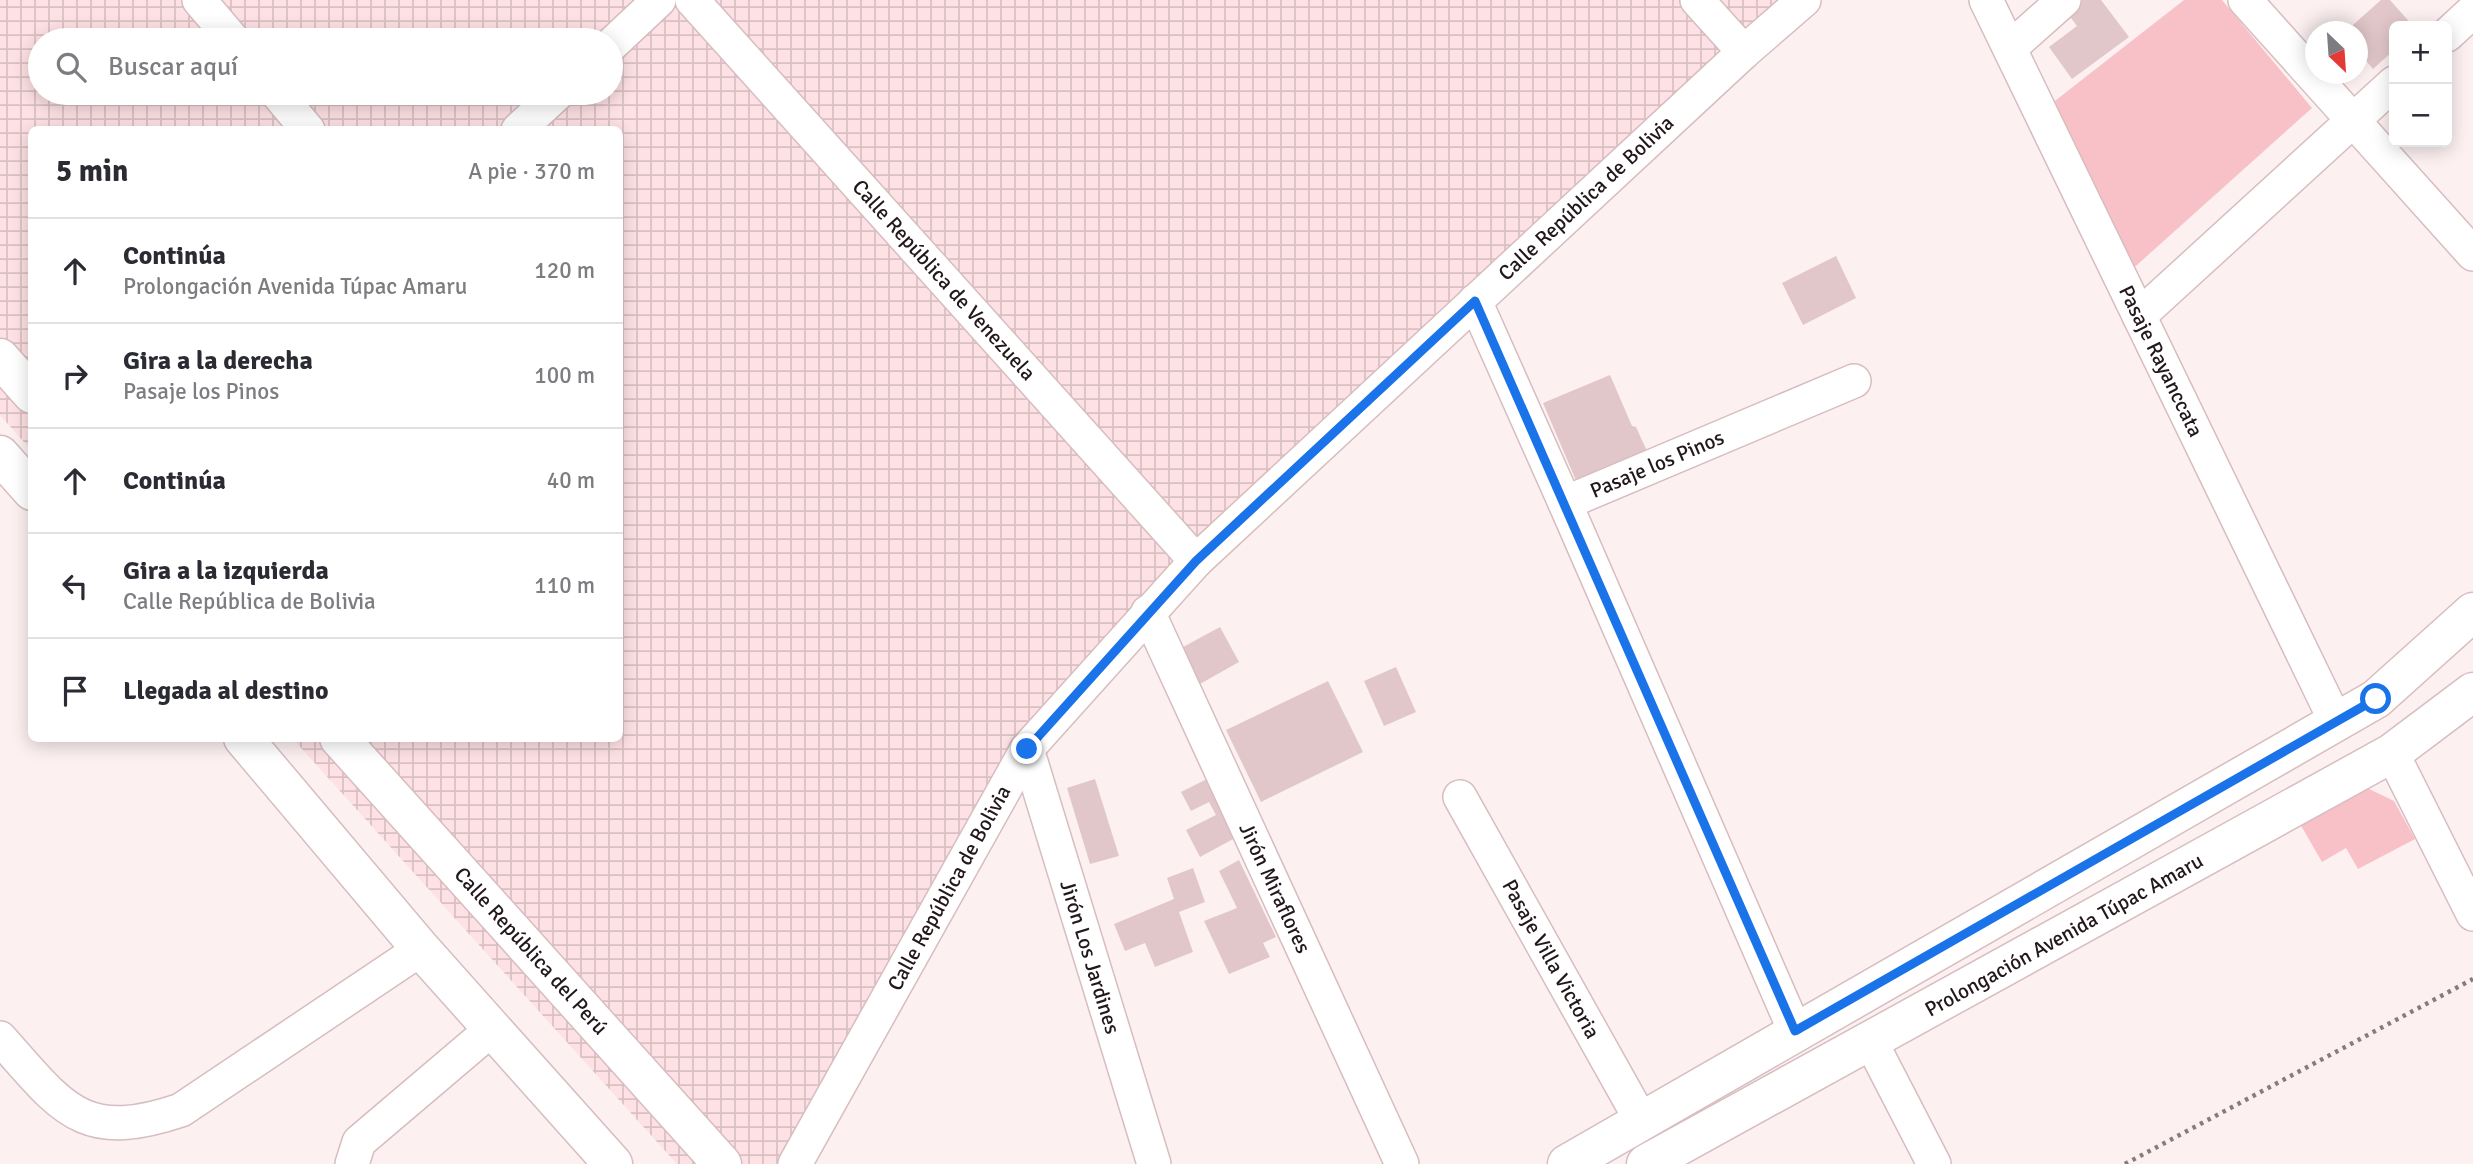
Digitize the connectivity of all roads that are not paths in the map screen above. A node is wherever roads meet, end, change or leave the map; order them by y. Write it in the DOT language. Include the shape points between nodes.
graph roads {
  1 [pos="199,0"];
  2 [pos="659,0"];
  3 [pos="692,0"];
  4 [pos="1697,0"];
  5 [pos="1804,0"];
  6 [pos="1986,0"];
  7 [pos="2064,0"];
  8 [pos="2245,0"];
  9 [pos="2473,11"];
  10 [pos="223,28"];
  11 [pos="2452,30"];
  12 [pos="623,33"];
  13 [pos="2010,48"];
  14 [pos="1744,52"];
  15 [pos="2393,84"];
  16 [pos="287,105"];
  17 [pos="545,105"];
  18 [pos="2353,121"];
  19 [pos="305,126"];
  20 [pos="522,126"];
  21 [pos="2473,254"];
  22 [pos="1475,301"];
  23 [pos="2139,316"];
  24 [pos="0,358"];
  25 [pos="1854,381"];
  26 [pos="28,390"];
  27 [pos="0,456"];
  28 [pos="28,487"];
  29 [pos="1565,503"];
  30 [pos="1196,561"];
  31 [pos="1148,612"];
  32 [pos="2473,612"];
  33 [pos="2473,692"];
  34 [pos="2336,722"];
  35 [pos="246,742"];
  36 [pos="343,742"];
  37 [pos="1027,749"];
  38 [pos="2392,753"];
  39 [pos="1461,797"];
  40 [pos="2473,914"];
  41 [pos="421,949"];
  42 [pos="492,1029"];
  43 [pos="1795,1031"];
  44 [pos="0,1038"];
  45 [pos="1871,1042"];
  46 [pos="1641,1121"];
  47 [pos="352,1164"];
  48 [pos="613,1164"];
  49 [pos="722,1164"];
  50 [pos="795,1164"];
  51 [pos="1154,1164"];
  52 [pos="1402,1164"];
  53 [pos="1567,1164"];
  54 [pos="1646,1164"];
  55 [pos="1934,1164"];
  1 -- 10 [label="street"];
  2 -- 12 [label="street"];
  3 -- 30 [label="street, Calle República de Venezuela"];
  4 -- 14 [label="street"];
  5 -- 14 [label="street, Calle República de Bolivia"];
  6 -- 13 [label="street, Pasaje Rayanccata"];
  7 -- 13 [label="street"];
  8 -- 18 [label="street"];
  9 -- 11 [label="street"];
  13 -- 23 [label="street, Pasaje Rayanccata"];
  14 -- 22 [label="street, Calle República de Bolivia"];
  15 -- 18 [label="street"];
  16 -- 19 [label="street"];
  17 -- 20 [label="street"];
  18 -- 21 [label="street"];
  18 -- 23 [label="street"];
  22 -- 29 [label="street"];
  22 -- 30 [label="street, Calle República de Bolivia"];
  23 -- 34 [label="street, Pasaje Rayanccata"];
  24 -- 26 [label="main road"];
  25 -- 29 [label="street, Pasaje los Pinos"];
  27 -- 28 [label="main road"];
  29 -- 43 [label="street, Pasaje los Pinos"];
  30 -- 31 [label="street, Calle República de Bolivia"];
  31 -- 37 [label="street, Calle República de Bolivia"];
  31 -- 52 [label="street, Jirón Miraflores"];
  32 -- 34 [label="main road" via="2376,699"];
  33 -- 38 [label="main road, Prolongación Avenida Túpac Amaru"];
  34 -- 43 [label="main road"];
  35 -- 41 [label="main road"];
  36 -- 49 [label="main road, Calle República del Perú"];
  37 -- 50 [label="street, Calle República de Bolivia"];
  37 -- 51 [label="street, Jirón Los Jardines"];
  38 -- 40 [label="street"];
  38 -- 45 [label="main road, Prolongación Avenida Túpac Amaru"];
  39 -- 46 [label="street, Pasaje Villa Victoria"];
  41 -- 42 [label="main road"];
  41 -- 44 [label="street" via="181,1110 150,1121 116,1123 81,1117 55,1100"];
  42 -- 47 [label="street" via="359,1142"];
  42 -- 48 [label="main road"];
  43 -- 46 [label="main road"];
  45 -- 54 [label="main road, Prolongación Avenida Túpac Amaru"];
  45 -- 55 [label="street"];
  46 -- 53 [label="main road"];
}
